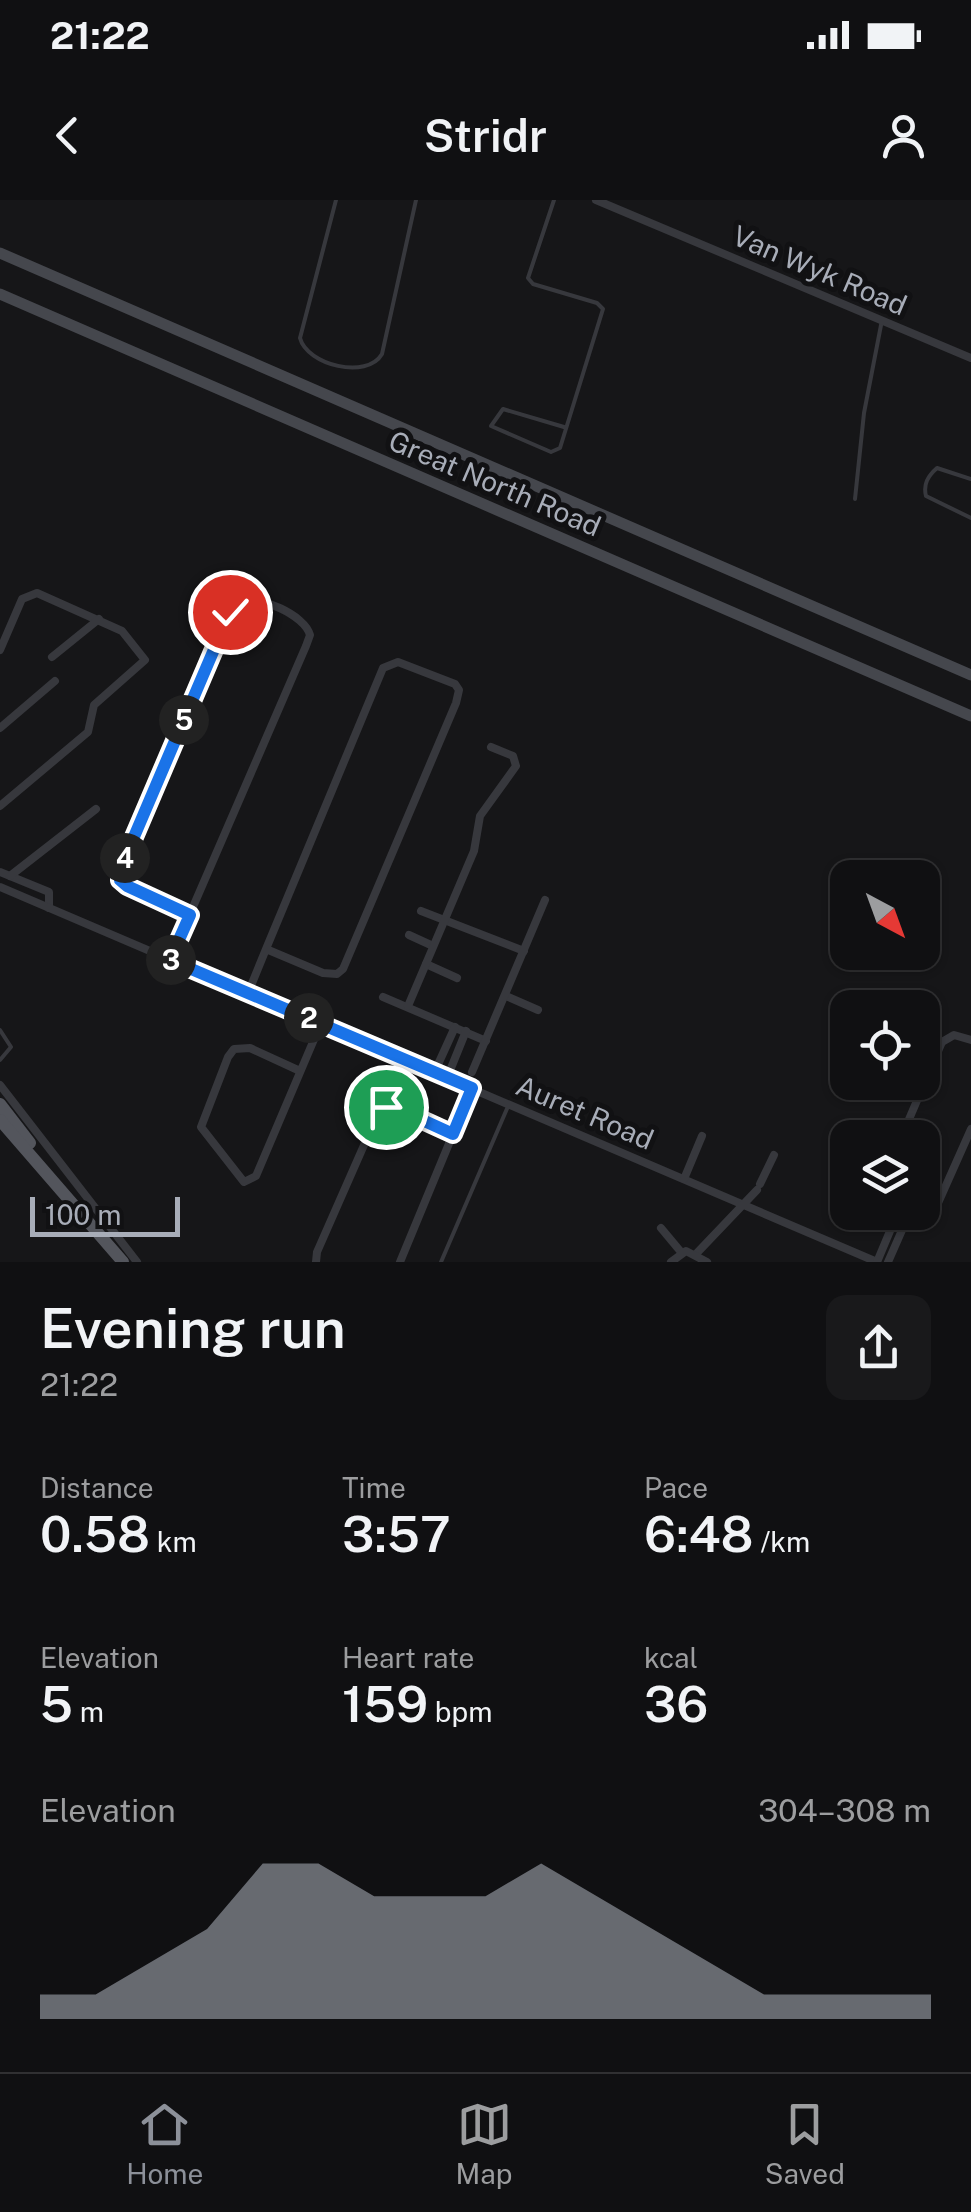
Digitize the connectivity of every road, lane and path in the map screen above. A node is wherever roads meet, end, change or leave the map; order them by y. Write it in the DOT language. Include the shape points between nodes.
graph roads {
  1 [pos="336,200"];
  2 [pos="416,200"];
  3 [pos="554,200"];
  4 [pos="596,200"];
  5 [pos="0,253"];
  6 [pos="0,294"];
  7 [pos="882,320"];
  8 [pos="971,358"];
  9 [pos="564,427"];
  10 [pos="971,479"];
  11 [pos="855,499"];
  12 [pos="971,518"];
  13 [pos="99,619"];
  14 [pos="0,650"];
  15 [pos="52,657"];
  16 [pos="971,674"];
  17 [pos="55,681"];
  18 [pos="971,716"];
  19 [pos="0,728"];
  20 [pos="491,747"];
  21 [pos="0,806"];
  22 [pos="96,809"];
  23 [pos="0,872"];
  24 [pos="10,876"];
  25 [pos="0,888"];
  26 [pos="546,900"];
  27 [pos="49,908"];
  28 [pos="421,911"];
  29 [pos="190,915"];
  30 [pos="444,921"];
  31 [pos="409,935"];
  32 [pos="434,946"];
  33 [pos="266,949"];
  34 [pos="524,952"];
  35 [pos="170,960"];
  36 [pos="426,964"];
  37 [pos="457,978"];
  38 [pos="248,993"];
  39 [pos="506,996"];
  40 [pos="384,997"];
  41 [pos="408,1006"];
  42 [pos="538,1010"];
  43 [pos="321,1023"];
  44 [pos="455,1027"];
  45 [pos="0,1030"];
  46 [pos="466,1031"];
  47 [pos="486,1040"];
  48 [pos="971,1040"];
  49 [pos="0,1060"];
  50 [pos="300,1071"];
  51 [pos="435,1071"];
  52 [pos="472,1072"];
  53 [pos="447,1078"];
  54 [pos="0,1085"];
  55 [pos="472,1088"];
  56 [pos="0,1104"];
  57 [pos="509,1104"];
  58 [pos="909,1120"];
  59 [pos="0,1122"];
  60 [pos="971,1129"];
  61 [pos="453,1134"];
  62 [pos="702,1136"];
  63 [pos="774,1155"];
  64 [pos="684,1179"];
  65 [pos="66,1194"];
  66 [pos="940,1201"];
  67 [pos="745,1206"];
  68 [pos="661,1228"];
  69 [pos="890,1230"];
  70 [pos="903,1230"];
  71 [pos="682,1252"];
  72 [pos="694,1255"];
  73 [pos="442,1260"];
  74 [pos="123,1262"];
  75 [pos="137,1262"];
  76 [pos="316,1262"];
  77 [pos="400,1262"];
  78 [pos="451,1262"];
  79 [pos="671,1262"];
  80 [pos="707,1262"];
  81 [pos="877,1262"];
  82 [pos="888,1262"];
  1 -- 2 [label="lane" via="300,338 312,356 359,369 382,354"];
  3 -- 9 [label="lane" via="528,278 603,309"];
  4 -- 7 [label="street, Van Wyk Road"];
  5 -- 16 [label="main road, Great North Road"];
  6 -- 18 [label="main road, Great North Road"];
  7 -- 8 [label="street, Van Wyk Road"];
  7 -- 11 [label="lane"];
  9 -- 9 [label="lane" via="503,409 490,426 551,452 560,448"];
  10 -- 12 [label="lane" via="937,468 924,488 926,496"];
  13 -- 14 [label="street" via="28,594"];
  13 -- 15 [label="street"];
  13 -- 21 [label="street" via="127,635 145,664 94,706 88,732"];
  17 -- 19 [label="street"];
  20 -- 30 [label="street" via="513,756 516,766 484,808"];
  22 -- 24 [label="street"];
  23 -- 24 [label="street"];
  24 -- 27 [label="street" via="49,892"];
  25 -- 27 [label="street, Auret Road"];
  26 -- 34 [label="street"];
  27 -- 35 [label="street, Auret Road"];
  28 -- 30 [label="street"];
  29 -- 29 [label="street" via="310,635 300,619 253,599 240,600 230,612 120,869 125,885"];
  29 -- 35 [label="street"];
  30 -- 32 [label="street"];
  30 -- 34 [label="street"];
  31 -- 32 [label="street"];
  32 -- 36 [label="street"];
  33 -- 33 [label="street" via="384,666 398,662 455,684 456,703 343,970 323,973"];
  33 -- 38 [label="street"];
  34 -- 39 [label="street"];
  35 -- 38 [label="street, Auret Road"];
  36 -- 37 [label="street"];
  36 -- 41 [label="street"];
  38 -- 43 [label="street, Auret Road"];
  39 -- 42 [label="street"];
  39 -- 47 [label="street"];
  40 -- 41 [label="street"];
  41 -- 44 [label="street"];
  43 -- 50 [label="street"];
  43 -- 51 [label="street, Auret Road"];
  44 -- 46 [label="street"];
  44 -- 51 [label="street"];
  45 -- 49 [label="lane" via="11,1047"];
  46 -- 47 [label="street"];
  46 -- 53 [label="street"];
  47 -- 52 [label="street"];
  48 -- 58 [label="street" via="954,1034 942,1042"];
  50 -- 50 [label="street" via="256,1176 244,1182 201,1127 228,1057 246,1047"];
  51 -- 53 [label="street, Auret Road"];
  53 -- 55 [label="street, Auret Road"];
  54 -- 75 [label="street"];
  55 -- 57 [label="street, Auret Road"];
  55 -- 61 [label="street"];
  56 -- 65 [label="main road"];
  57 -- 64 [label="street, Auret Road"];
  57 -- 73 [label="lane"];
  59 -- 65 [label="main road"];
  60 -- 66 [label="street"];
  61 -- 76 [label="street" via="396,1108 379,1111"];
  61 -- 77 [label="street"];
  62 -- 64 [label="street"];
  63 -- 67 [label="street"];
  64 -- 67 [label="street, Auret Road"];
  65 -- 74 [label="main road"];
  67 -- 72 [label="street"];
  67 -- 81 [label="street, Auret Road"];
  68 -- 71 [label="street"];
  69 -- 81 [label="street"];
  70 -- 82 [label="street"];
  71 -- 72 [label="street"];
  71 -- 79 [label="street"];
  72 -- 80 [label="street"];
  73 -- 78 [label="lane"];
}
